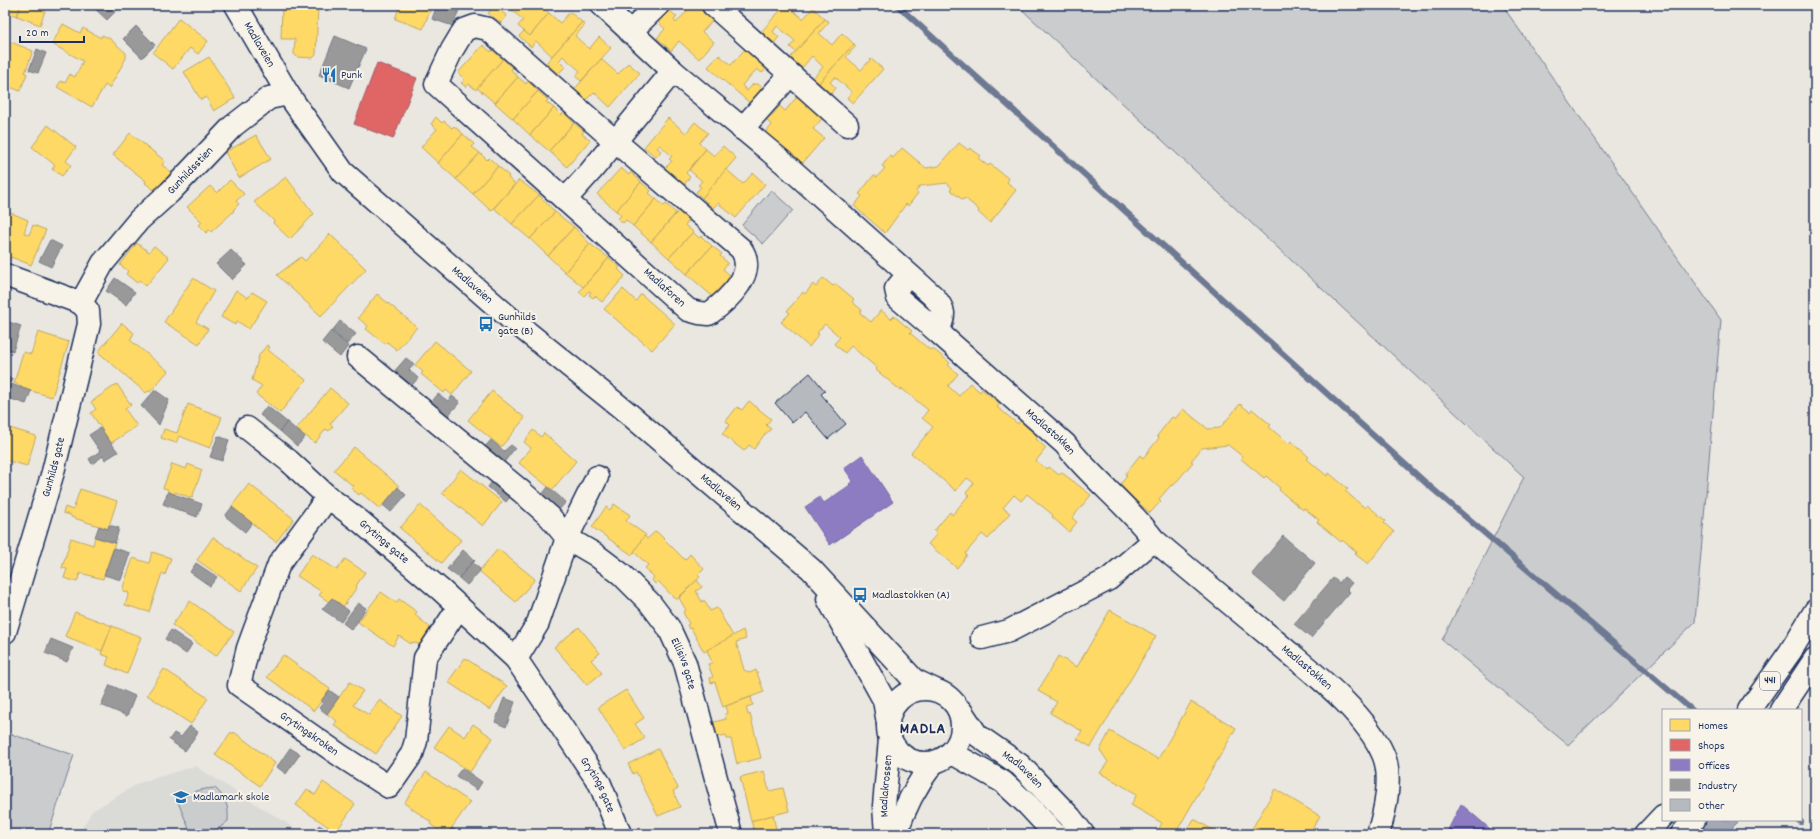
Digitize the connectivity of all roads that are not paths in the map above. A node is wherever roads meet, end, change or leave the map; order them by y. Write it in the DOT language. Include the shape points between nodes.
graph roads {
  1 [pos="236,5"];
  2 [pos="602,5"];
  3 [pos="658,5"];
  4 [pos="713,5"];
  5 [pos="630,32"];
  6 [pos="673,71"];
  7 [pos="790,75"];
  8 [pos="288,94"];
  9 [pos="847,125"];
  10 [pos="742,129"];
  11 [pos="616,142"];
  12 [pos="565,200"];
  13 [pos="5,275"];
  14 [pos="81,303"];
  15 [pos="358,357"];
  16 [pos="247,428"];
  17 [pos="597,477"];
  18 [pos="328,497"];
  19 [pos="567,538"];
  20 [pos="1154,540"];
  21 [pos="811,569"];
  22 [pos="459,606"];
  23 [pos="1815,611"];
  24 [pos="5,632"];
  25 [pos="982,638"];
  26 [pos="516,659"];
  27 [pos="1813,663"];
  28 [pos="933,689"];
  29 [pos="959,709"];
  30 [pos="1750,709"];
  31 [pos="1782,709"];
  32 [pos="889,731"];
  33 [pos="952,753"];
  34 [pos="933,763"];
  35 [pos="1662,817"];
  36 [pos="1693,821"];
  37 [pos="620,834"];
  38 [pos="730,834"];
  39 [pos="886,834"];
  40 [pos="896,834"];
  41 [pos="1055,834"];
  42 [pos="1082,834"];
  43 [pos="1378,834"];
  44 [pos="1646,834"];
  45 [pos="1682,834"];
  1 -- 8 [label="street, Madlaveien"];
  2 -- 5 [label="street"];
  3 -- 5 [label="street"];
  4 -- 7 [label="street"];
  5 -- 6 [label="street"];
  6 -- 10 [label="street"];
  6 -- 11 [label="street"];
  7 -- 9 [label="street"];
  7 -- 10 [label="street"];
  8 -- 14 [label="street, Gunhildsstien" via="269,98 233,126 170,192 139,220 103,263"];
  8 -- 21 [label="street, Madlaveien" via="343,172 512,320 629,414"];
  10 -- 20 [label="street, Madlastokken" via="784,163 941,305 944,312 938,332 1065,444 1076,459 1140,522"];
  11 -- 12 [label="street"];
  11 -- 12 [label="street, Madlaforen" via="488,29 475,26 464,30 436,84"];
  11 -- 12 [label="street, Madlaforen" via="741,249 746,259 743,280 724,302 709,314 688,310"];
  13 -- 14 [label="street"];
  14 -- 24 [label="street, Gunhilds gate" via="88,312 89,324 53,472"];
  15 -- 19 [label="street" via="522,492 550,517"];
  16 -- 18 [label="street, Grytings gate"];
  17 -- 19 [label="street"];
  18 -- 22 [label="street, Grytings gate"];
  18 -- 22 [label="street, Grytingskroken" via="279,564 248,648 239,685 389,787 412,754 416,741 425,658"];
  19 -- 26 [label="street" via="538,623"];
  19 -- 38 [label="street, Ellisivs gate" via="621,574 650,603 669,628 685,663"];
  20 -- 25 [label="street" via="1109,579 1009,631"];
  20 -- 43 [label="street, Madlastokken" via="1326,684 1366,724 1384,755 1388,782"];
  21 -- 28 [label="street, Madlaveien" via="914,680"];
  21 -- 32 [label="street, Madlaveien" via="884,700"];
  22 -- 26 [label="street, Grytings gate"];
  23 -- 30 [label="street, 441"];
  26 -- 37 [label="street, Grytings gate" via="600,784"];
  27 -- 31 [label="street, 441"];
  28 -- 29 [label="street" via="951,698"];
  28 -- 32 [label="street" via="917,689 905,694 895,703 891,710"];
  29 -- 33 [label="street" via="963,730"];
  29 -- 42 [label="street, Madlaveien" via="977,735 1020,764 1070,817"];
  32 -- 34 [label="street" via="897,750 907,759 919,763"];
  32 -- 39 [label="street, Madlakrossen" via="884,806"];
  33 -- 34 [label="street"];
  33 -- 41 [label="street, Madlaveien" via="1003,782 1028,804"];
  34 -- 40 [label="street, Madlakrossen" via="902,813"];
  35 -- 44 [label="street"];
  36 -- 45 [label="street"];
}
